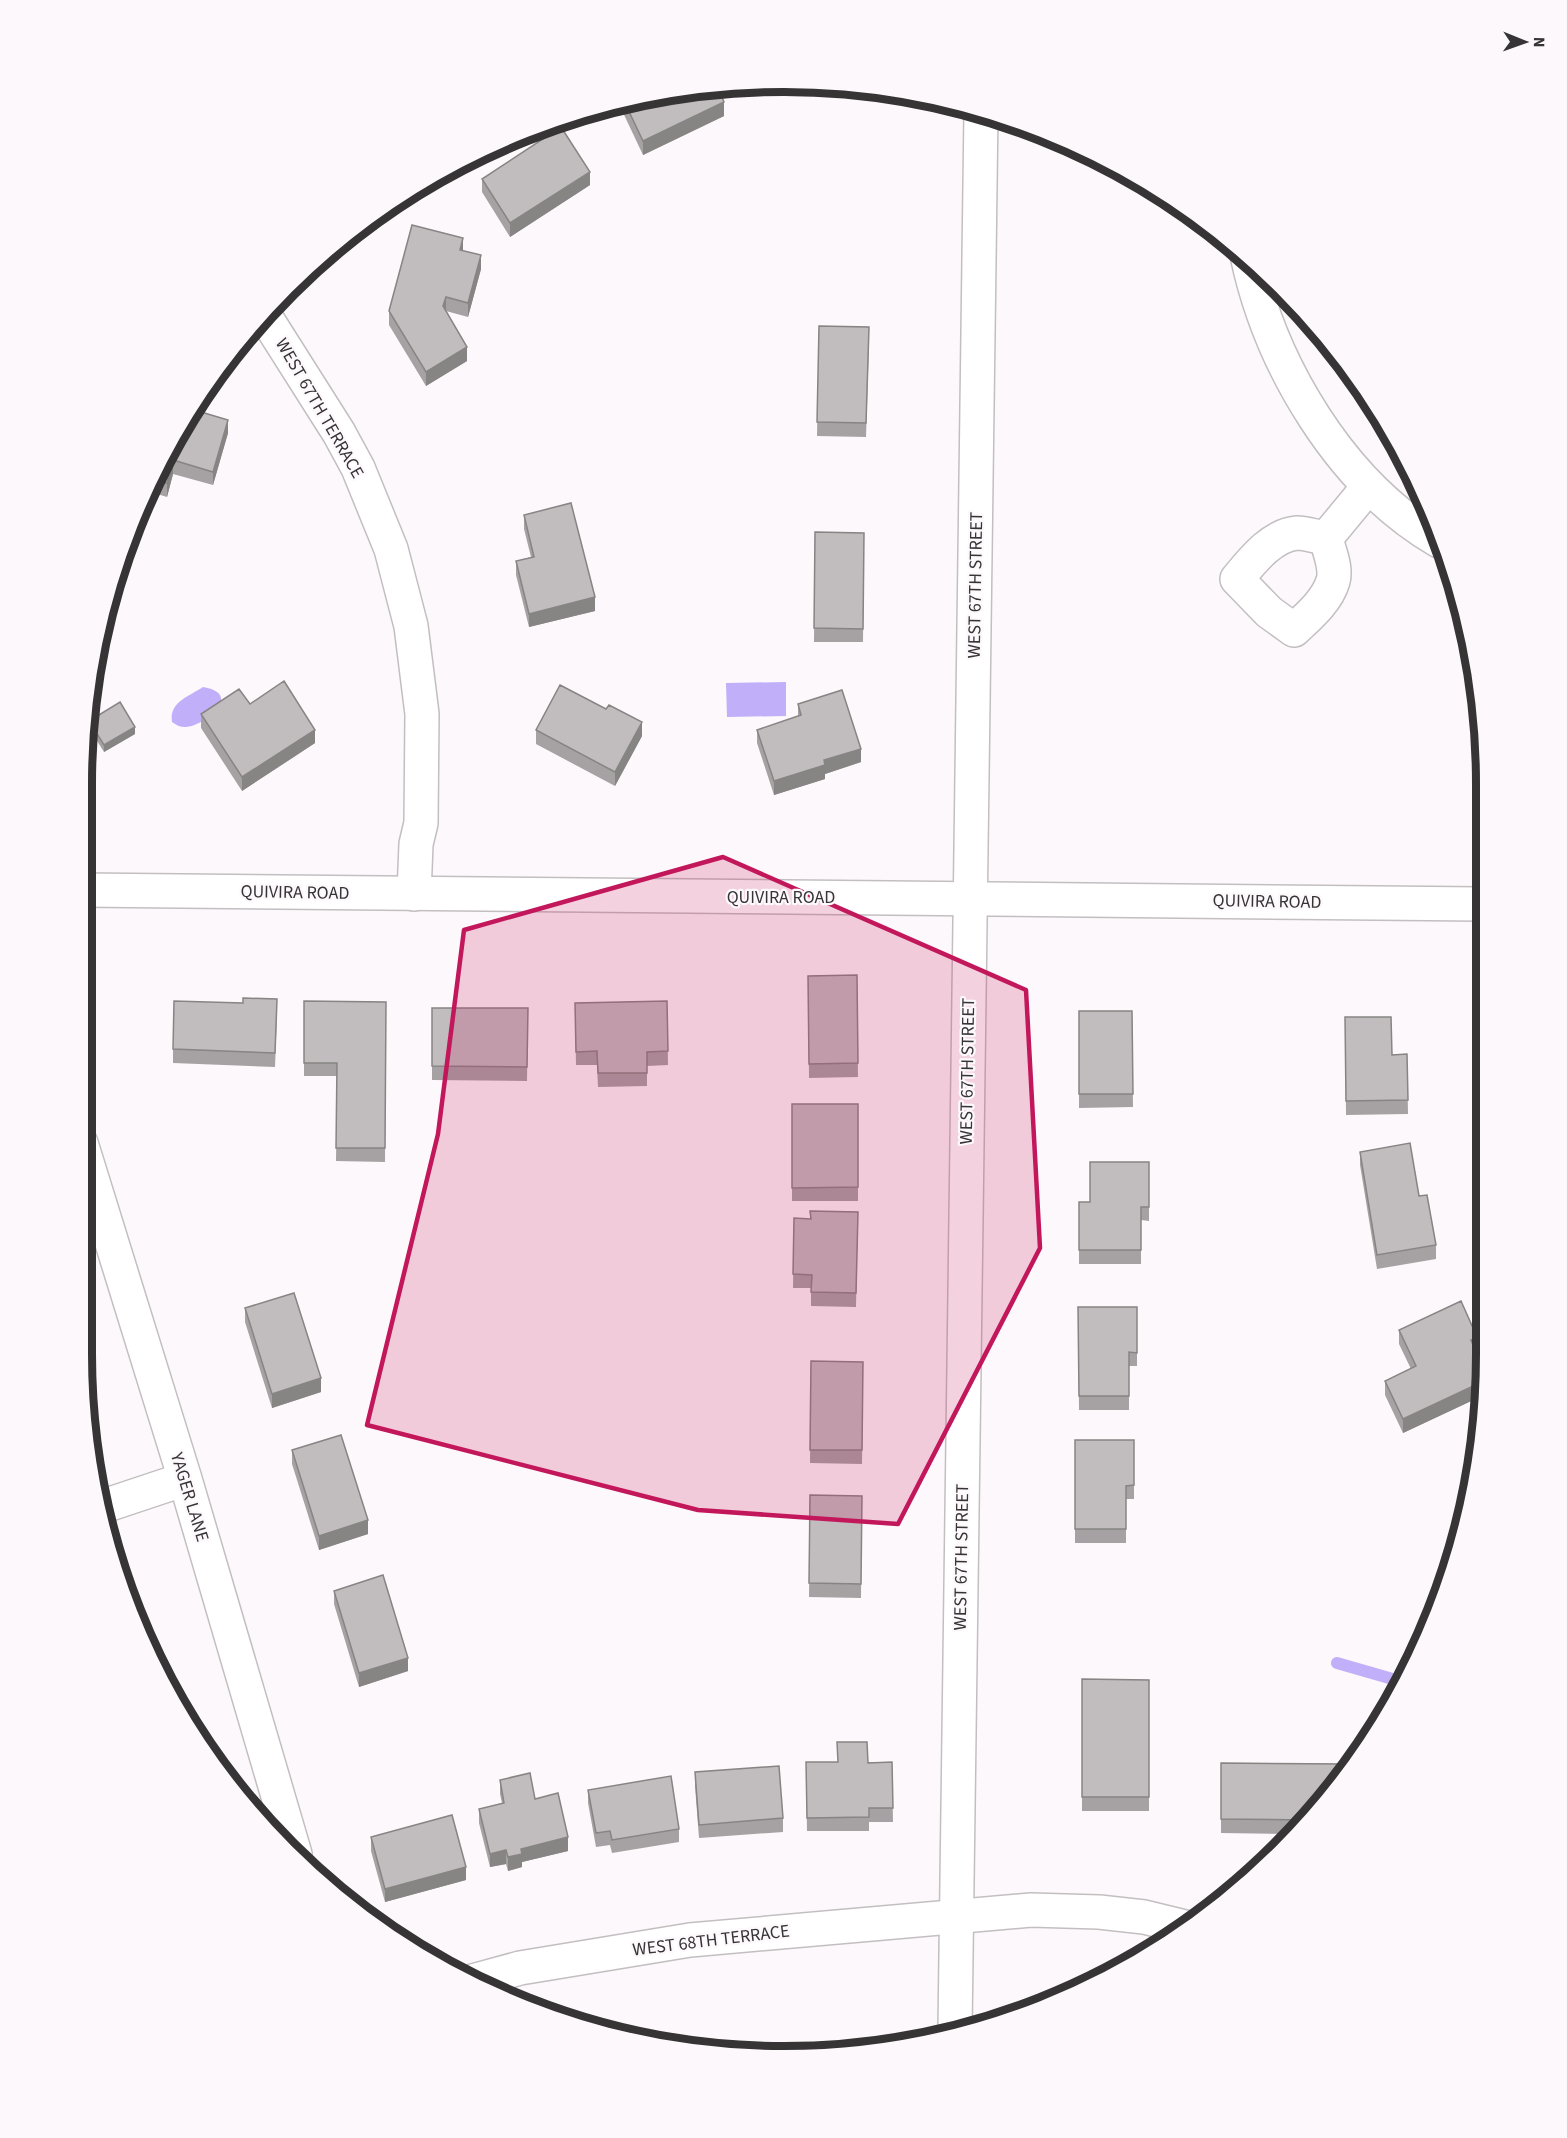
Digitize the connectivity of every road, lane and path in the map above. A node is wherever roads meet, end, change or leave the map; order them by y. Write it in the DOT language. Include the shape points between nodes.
graph roads {
  1 [pos="981,120"];
  2 [pos="1253,275"];
  3 [pos="268,321"];
  4 [pos="1369,486"];
  5 [pos="1429,535"];
  6 [pos="1326,538"];
  7 [pos="92,890"];
  8 [pos="414,894"];
  9 [pos="969,898"];
  10 [pos="1476,903"];
  11 [pos="92,1179"];
  12 [pos="185,1479"];
  13 [pos="108,1505"];
  14 [pos="291,1841"];
  15 [pos="956,1917"];
  16 [pos="1176,1925"];
  17 [pos="484,1978"];
  18 [pos="955,2025"];
  1 -- 9 [label="street, WEST 67TH STREET"];
  2 -- 4 [label="street" via="1265,318 1301,397"];
  3 -- 8 [label="street, WEST 67TH TERRACE" via="358,468 391,549 411,626 422,714 421,822"];
  4 -- 5 [label="street"];
  4 -- 6 [label="street"];
  7 -- 8 [label="street, QUIVIRA ROAD"];
  8 -- 9 [label="street, QUIVIRA ROAD"];
  9 -- 10 [label="street, QUIVIRA ROAD"];
  9 -- 15 [label="street, WEST 67TH STREET"];
  11 -- 12 [label="street, YAGER LANE"];
  12 -- 13 [label="street"];
  12 -- 14 [label="street, YAGER LANE"];
  15 -- 16 [label="street, WEST 68TH TERRACE" via="1031,1910 1099,1912"];
  15 -- 17 [label="street, WEST 68TH TERRACE" via="690,1940 520,1968"];
  15 -- 18 [label="street, WEST 67TH STREET"];
}
